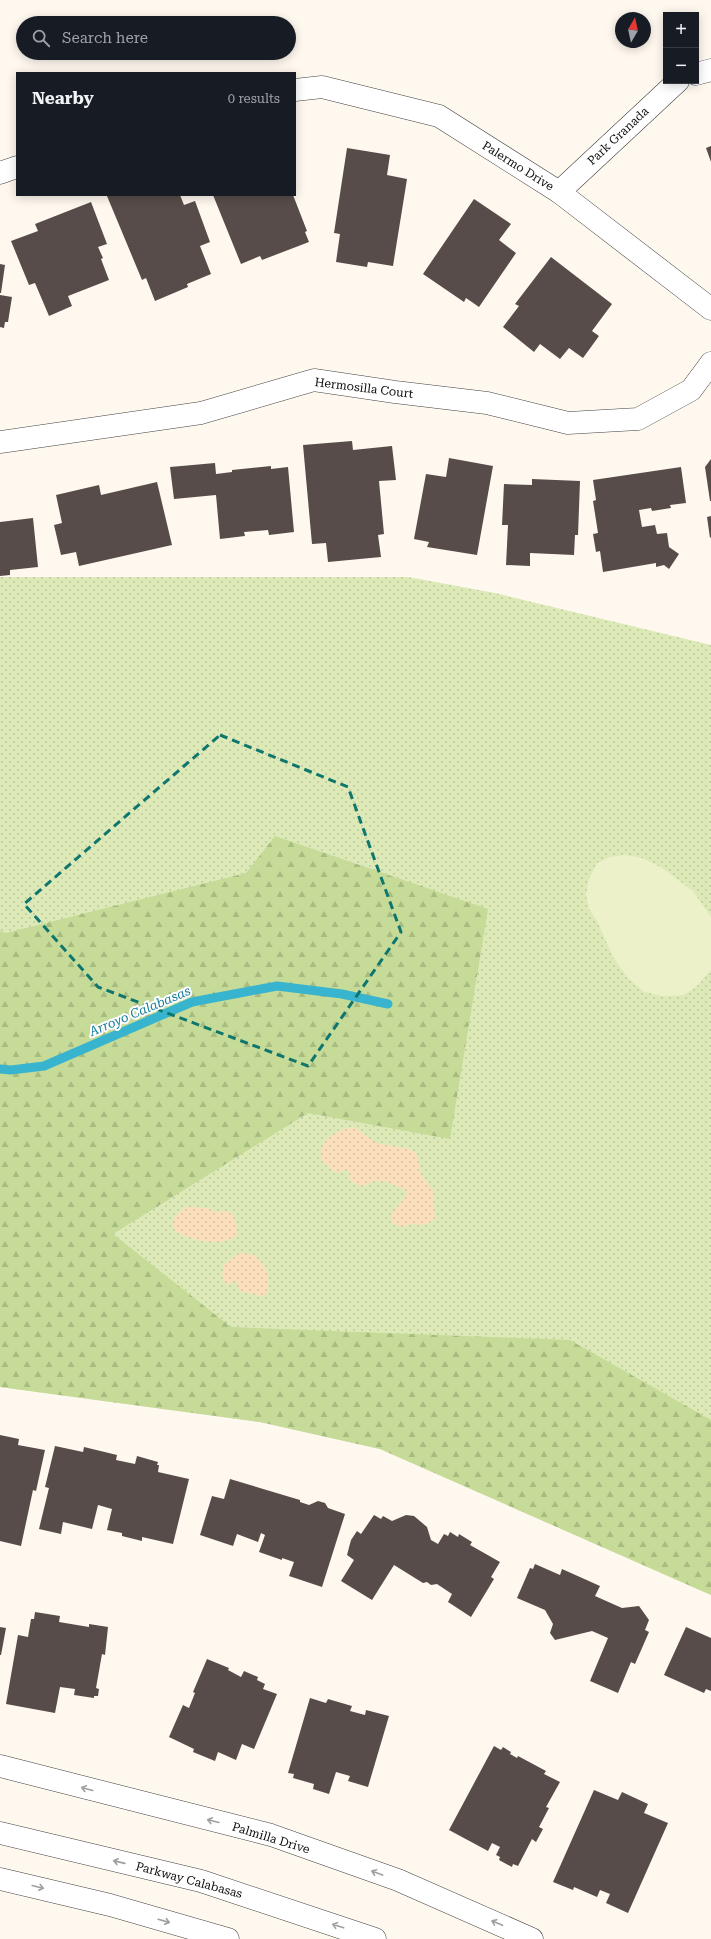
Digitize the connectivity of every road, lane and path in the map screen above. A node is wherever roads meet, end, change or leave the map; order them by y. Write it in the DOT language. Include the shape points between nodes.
graph roads {
  1 [pos="711,70"];
  2 [pos="699,73"];
  3 [pos="675,84"];
  4 [pos="296,90"];
  5 [pos="16,167"];
  6 [pos="0,173"];
  7 [pos="559,192"];
  8 [pos="711,309"];
  9 [pos="711,363"];
  10 [pos="0,442"];
  11 [pos="0,1766"];
  12 [pos="0,1833"];
  13 [pos="0,1879"];
  14 [pos="228,1939"];
  15 [pos="375,1939"];
  16 [pos="532,1939"];
  1 -- 2 [label="street"];
  3 -- 7 [label="street, Park Granada"];
  4 -- 7 [label="street, Palermo Drive" via="322,87 439,116"];
  5 -- 6 [label="street"];
  7 -- 8 [label="street, Palermo Drive"];
  9 -- 10 [label="street, Hermosilla Court" via="691,390 638,419 568,423 487,403 314,380 201,413"];
  16 -- 11 [label="street, Palmilla Drive, one-way" via="398,1880 271,1835"];
  15 -- 12 [label="street, Parkway Calabasas, one-way" via="201,1881"];
  13 -- 14 [label="street, one-way" via="110,1905"];
}
